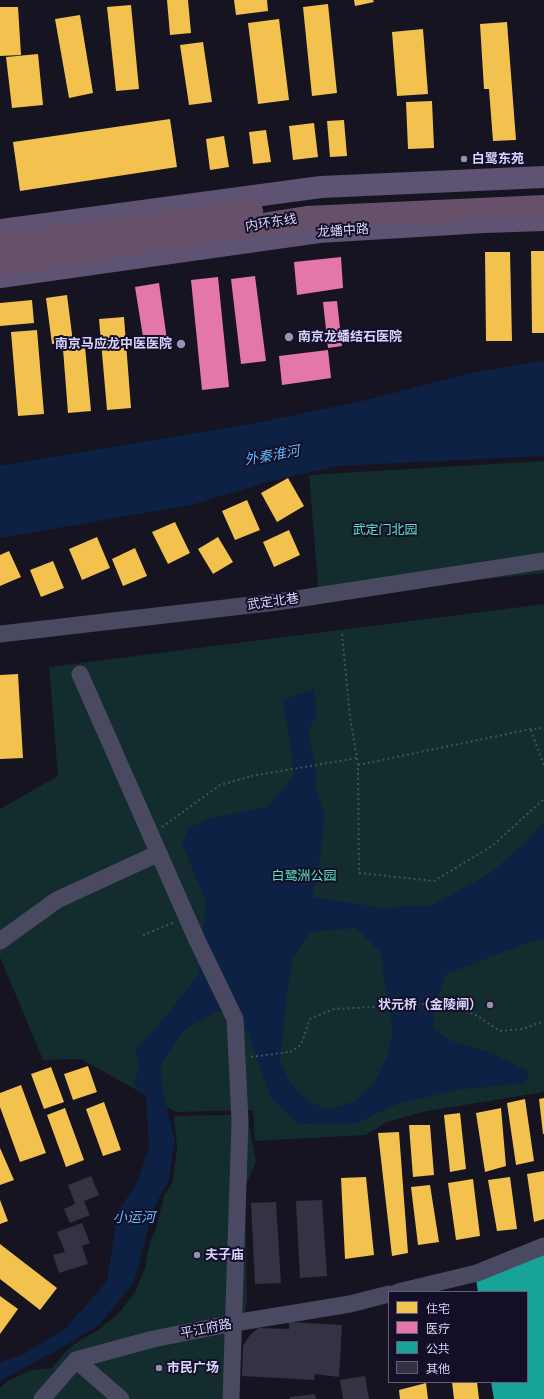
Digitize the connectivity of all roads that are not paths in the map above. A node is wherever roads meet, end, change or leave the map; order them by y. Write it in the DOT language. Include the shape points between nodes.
graph roads {
  1 [pos="544,177"];
  2 [pos="544,192"];
  3 [pos="544,206"];
  4 [pos="544,220"];
  5 [pos="0,230"];
  6 [pos="0,244"];
  7 [pos="0,265"];
  8 [pos="0,276"];
  9 [pos="544,561"];
  10 [pos="0,634"];
  11 [pos="80,674"];
  12 [pos="159,853"];
  13 [pos="0,941"];
  14 [pos="544,1246"];
  15 [pos="402,1291"];
  16 [pos="388,1294"];
  17 [pos="234,1323"];
  18 [pos="76,1360"];
  19 [pos="42,1399"];
  20 [pos="121,1399"];
  21 [pos="231,1399"];
  1 -- 5 [label="main road" via="321,187"];
  2 -- 6 [label="highway, 内环东线" via="310,204"];
  3 -- 7 [label="highway, 内环东线" via="307,217"];
  4 -- 8 [label="main road, 龙蟠中路" via="319,232"];
  9 -- 10 [label="street, 武定北巷" via="276,602"];
  11 -- 12 [label="street"];
  12 -- 13 [label="street" via="57,900"];
  12 -- 17 [label="street" via="235,1019 240,1121"];
  14 -- 15 [label="street" via="477,1273"];
  16 -- 17 [label="street, 平江府路" via="350,1304"];
  17 -- 18 [label="street, 平江府路" via="153,1339"];
  17 -- 21 [label="street"];
  18 -- 19 [label="street"];
  18 -- 20 [label="street"];
}
